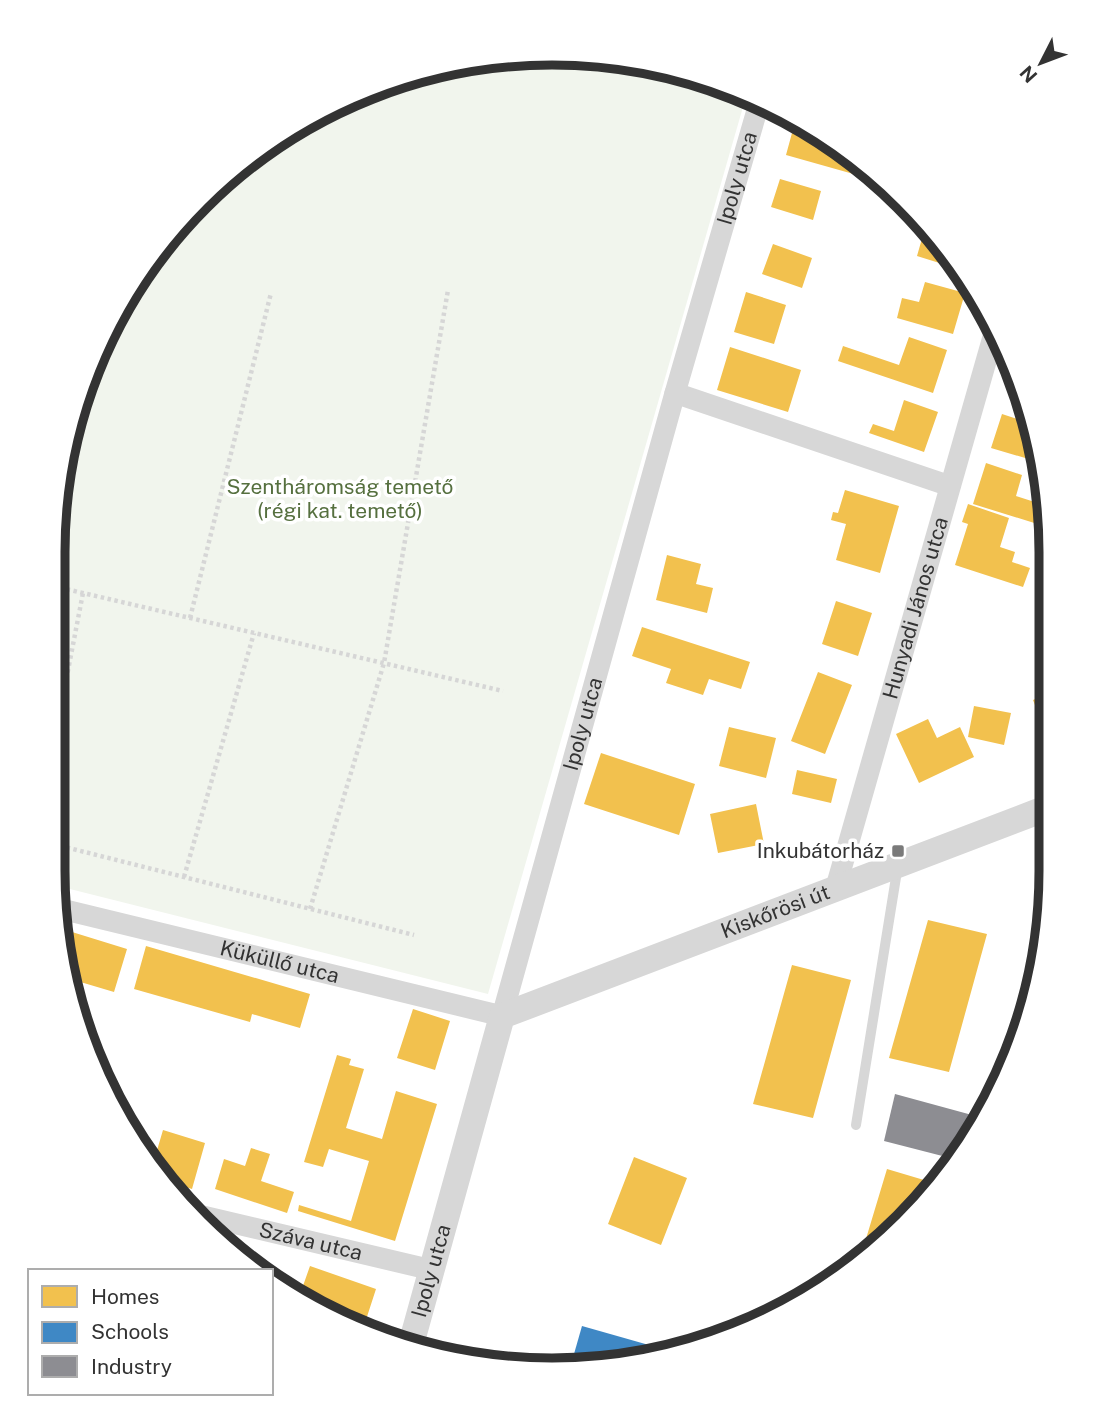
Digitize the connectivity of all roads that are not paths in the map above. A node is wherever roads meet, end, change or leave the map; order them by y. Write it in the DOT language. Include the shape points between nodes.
graph roads {
  1 [pos="757,110"];
  2 [pos="992,342"];
  3 [pos="675,393"];
  4 [pos="950,486"];
  5 [pos="1039,811"];
  6 [pos="898,864"];
  7 [pos="836,887"];
  8 [pos="67,910"];
  9 [pos="502,1016"];
  10 [pos="856,1125"];
  11 [pos="209,1217"];
  12 [pos="432,1270"];
  13 [pos="413,1338"];
  1 -- 3 [label="street, Ipoly utca"];
  2 -- 4 [label="street, Hunyadi János utca"];
  3 -- 4 [label="street"];
  3 -- 9 [label="street, Ipoly utca"];
  4 -- 7 [label="street, Hunyadi János utca"];
  5 -- 6 [label="street, Kiskőrösi út"];
  6 -- 7 [label="street, Kiskőrösi út"];
  6 -- 10 [label="lane"];
  7 -- 9 [label="street, Kiskőrösi út"];
  8 -- 9 [label="street, Küküllő utca"];
  9 -- 12 [label="street, Ipoly utca"];
  11 -- 12 [label="street, Száva utca"];
  12 -- 13 [label="street, Ipoly utca"];
}
